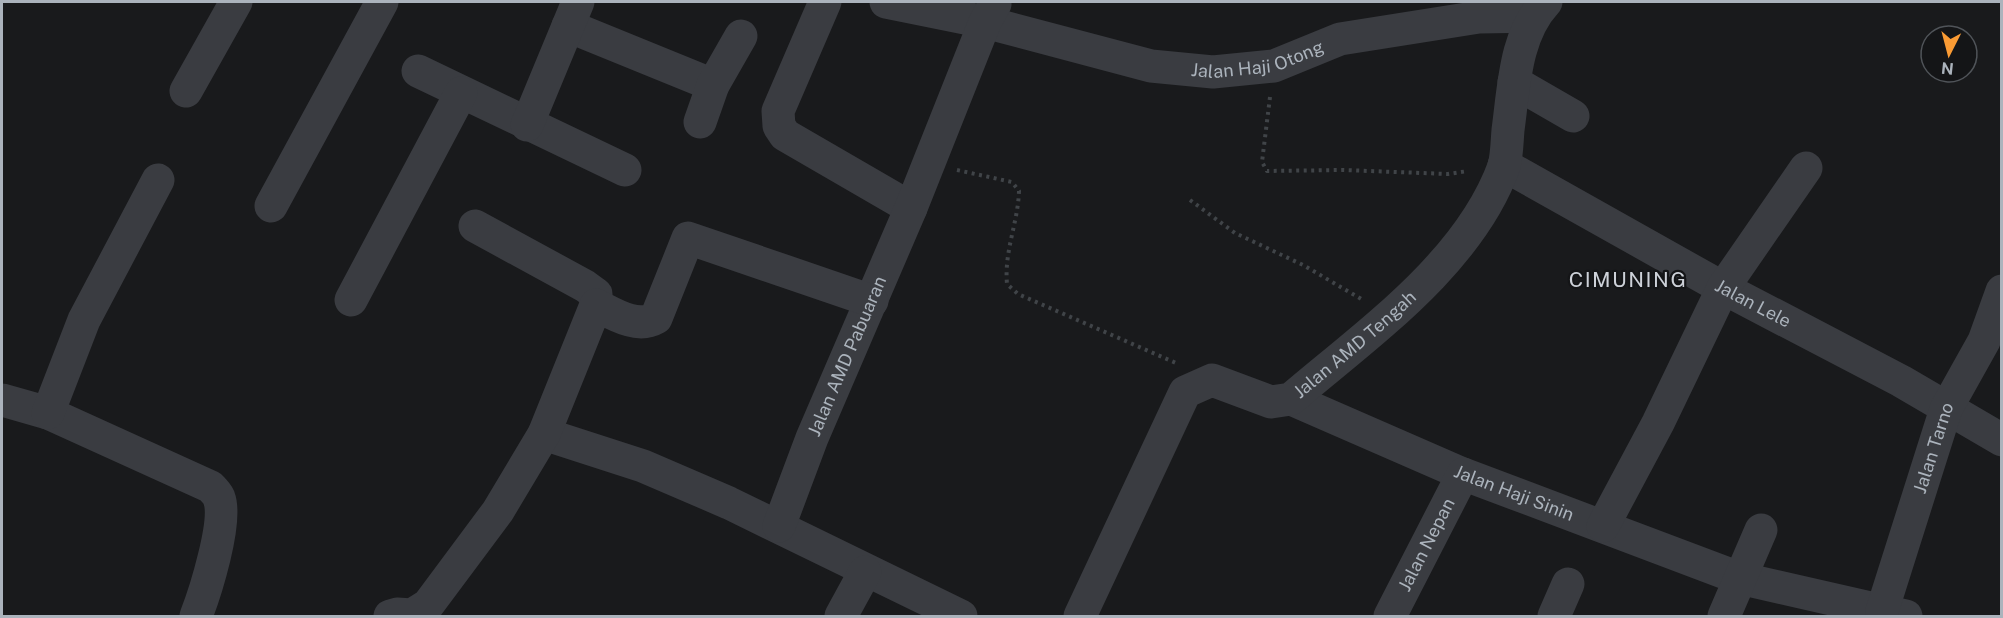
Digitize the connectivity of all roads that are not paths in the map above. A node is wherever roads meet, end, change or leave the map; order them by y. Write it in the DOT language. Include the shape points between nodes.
graph roads {
  1 [pos="236,2"];
  2 [pos="382,2"];
  3 [pos="825,2"];
  4 [pos="886,2"];
  5 [pos="1539,9"];
  6 [pos="991,12"];
  7 [pos="573,14"];
  8 [pos="741,36"];
  9 [pos="418,71"];
  10 [pos="1514,82"];
  11 [pos="713,85"];
  12 [pos="186,91"];
  13 [pos="461,93"];
  14 [pos="1573,116"];
  15 [pos="700,122"];
  16 [pos="527,125"];
  17 [pos="1504,165"];
  18 [pos="1806,168"];
  19 [pos="625,170"];
  20 [pos="158,180"];
  21 [pos="271,206"];
  22 [pos="911,208"];
  23 [pos="474,226"];
  24 [pos="1723,288"];
  25 [pos="2001,291"];
  26 [pos="351,300"];
  27 [pos="872,301"];
  28 [pos="596,305"];
  29 [pos="1291,399"];
  30 [pos="2,400"];
  31 [pos="1946,409"];
  32 [pos="48,413"];
  33 [pos="544,434"];
  34 [pos="2001,440"];
  35 [pos="1464,474"];
  36 [pos="778,525"];
  37 [pos="1603,526"];
  38 [pos="1761,530"];
  39 [pos="1443,560"];
  40 [pos="865,572"];
  41 [pos="1739,578"];
  42 [pos="1568,584"];
  43 [pos="1710,614"];
  44 [pos="1890,615"];
  45 [pos="196,616"];
  46 [pos="390,616"];
  47 [pos="841,616"];
  48 [pos="961,616"];
  49 [pos="1080,616"];
  50 [pos="1390,616"];
  51 [pos="1415,616"];
  52 [pos="1554,616"];
  1 -- 12 [label="street"];
  2 -- 21 [label="street"];
  3 -- 22 [label="street" via="778,111 778,126 785,135"];
  4 -- 6 [label="street, Jalan Haji Otong"];
  5 -- 6 [label="street, Jalan Haji Otong" via="1340,39 1274,66 1213,72 1151,66"];
  5 -- 10 [label="street, Jalan AMD Tengah" via="1523,41"];
  6 -- 22 [label="street, Jalan AMD Pabuaran"];
  7 -- 11 [label="street"];
  7 -- 16 [label="street"];
  8 -- 11 [label="street"];
  9 -- 13 [label="street"];
  10 -- 14 [label="street"];
  10 -- 17 [label="street, Jalan AMD Tengah"];
  11 -- 15 [label="street"];
  13 -- 16 [label="street"];
  13 -- 26 [label="street"];
  16 -- 19 [label="street"];
  17 -- 24 [label="street, Jalan Lele"];
  17 -- 29 [label="street, Jalan AMD Tengah" via="1467,236 1389,315"];
  18 -- 24 [label="street"];
  20 -- 32 [label="street" via="84,320"];
  22 -- 27 [label="street, Jalan AMD Pabuaran"];
  23 -- 28 [label="street" via="585,286 596,294"];
  24 -- 31 [label="street, Jalan Lele" via="1901,381"];
  24 -- 37 [label="street"];
  25 -- 31 [label="street, Jalan Tarno" via="1984,341"];
  27 -- 28 [label="street" via="688,238 656,318 648,323 637,322"];
  27 -- 36 [label="street, Jalan AMD Pabuaran"];
  28 -- 33 [label="street"];
  29 -- 35 [label="street, Jalan Haji Sinin"];
  29 -- 49 [label="street, Jalan AMD Tengah" via="1271,402 1212,380 1185,392"];
  30 -- 32 [label="street"];
  31 -- 34 [label="street, Jalan Lele"];
  31 -- 44 [label="street, Jalan Tarno"];
  32 -- 45 [label="street" via="211,487 219,497 217,541"];
  33 -- 36 [label="street" via="643,466"];
  33 -- 46 [label="street" via="498,511 429,605 412,615"];
  35 -- 37 [label="street, Jalan Haji Sinin"];
  35 -- 50 [label="street, Jalan Nepan"];
  36 -- 40 [label="street"];
  37 -- 41 [label="street, Jalan Haji Sinin"];
  38 -- 41 [label="street"];
  39 -- 51 [label="street"];
  40 -- 47 [label="street"];
  40 -- 48 [label="street"];
  41 -- 43 [label="street"];
  41 -- 44 [label="street, Jalan Haji Sinin"];
  42 -- 52 [label="street"];
}
